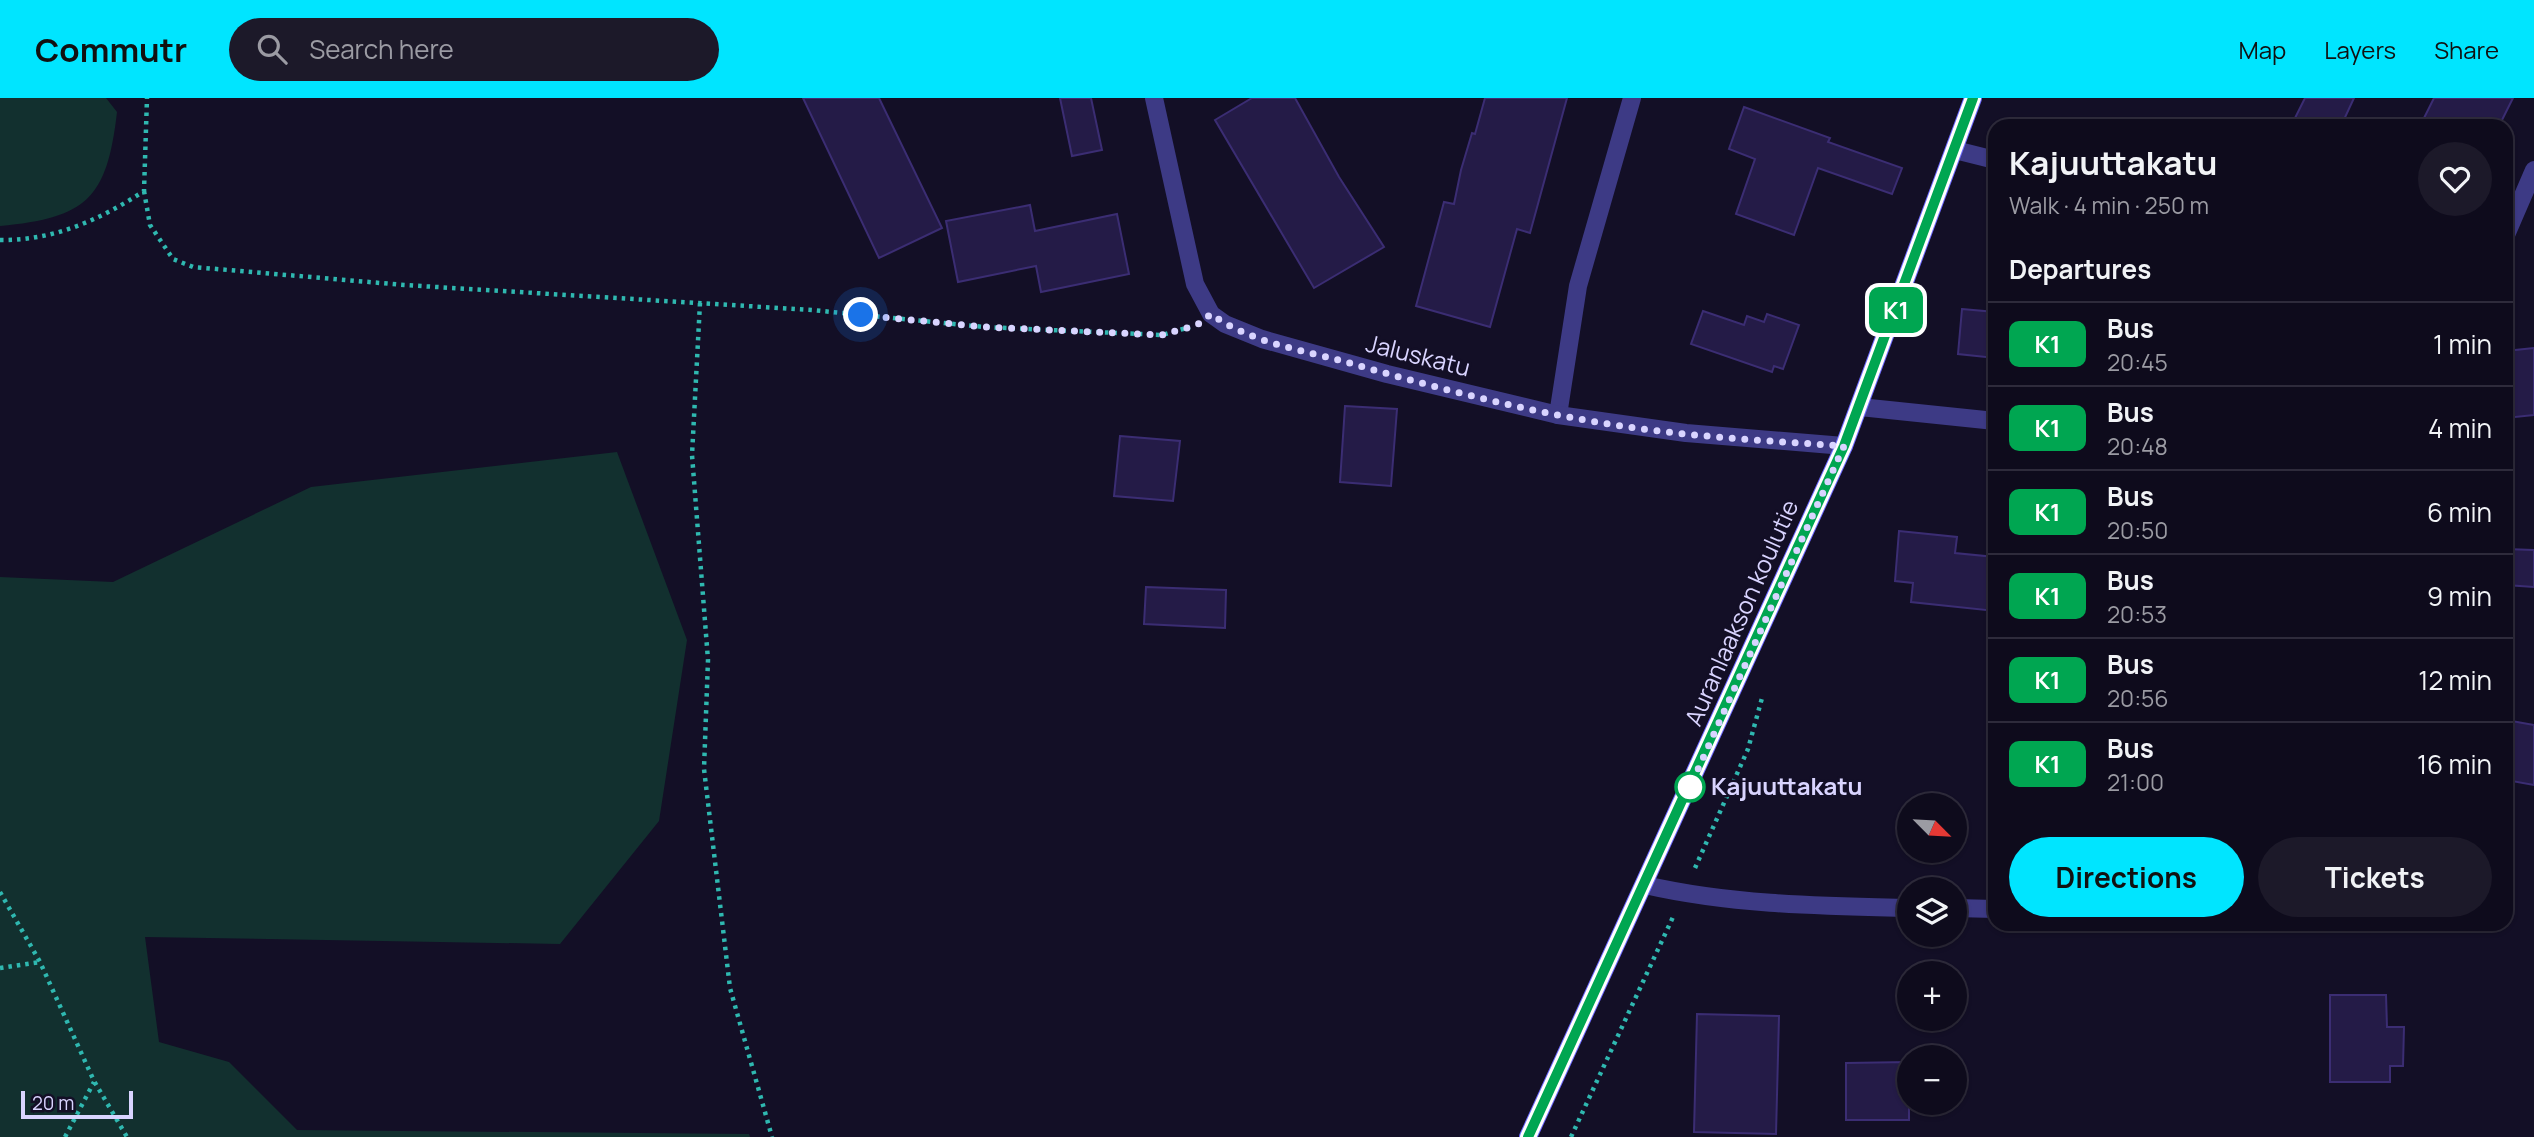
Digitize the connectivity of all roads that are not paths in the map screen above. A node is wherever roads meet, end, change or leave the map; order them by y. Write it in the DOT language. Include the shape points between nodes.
graph roads {
  1 [pos="1154,98"];
  2 [pos="1632,98"];
  3 [pos="1973,98"];
  4 [pos="1955,150"];
  5 [pos="1988,158"];
  6 [pos="2534,170"];
  7 [pos="2513,219"];
  8 [pos="1860,407"];
  9 [pos="1558,415"];
  10 [pos="1988,420"];
  11 [pos="1844,446"];
  12 [pos="1645,885"];
  13 [pos="1897,908"];
  14 [pos="1967,908"];
  15 [pos="1988,909"];
  16 [pos="1528,1137"];
  1 -- 9 [label="street, Jaluskatu" via="1189,265 1211,314 1262,339"];
  2 -- 9 [label="street" via="1578,286"];
  3 -- 4 [label="street, Auranlaakson koulutie"];
  4 -- 5 [label="street"];
  4 -- 8 [label="street, Auranlaakson koulutie"];
  6 -- 7 [label="street"];
  8 -- 10 [label="street"];
  8 -- 11 [label="street, Auranlaakson koulutie"];
  9 -- 11 [label="street, Jaluskatu" via="1686,433"];
  11 -- 12 [label="street, Auranlaakson koulutie"];
  12 -- 13 [label="street" via="1766,904"];
  12 -- 16 [label="street, Auranlaakson koulutie"];
  14 -- 15 [label="street"];
}
